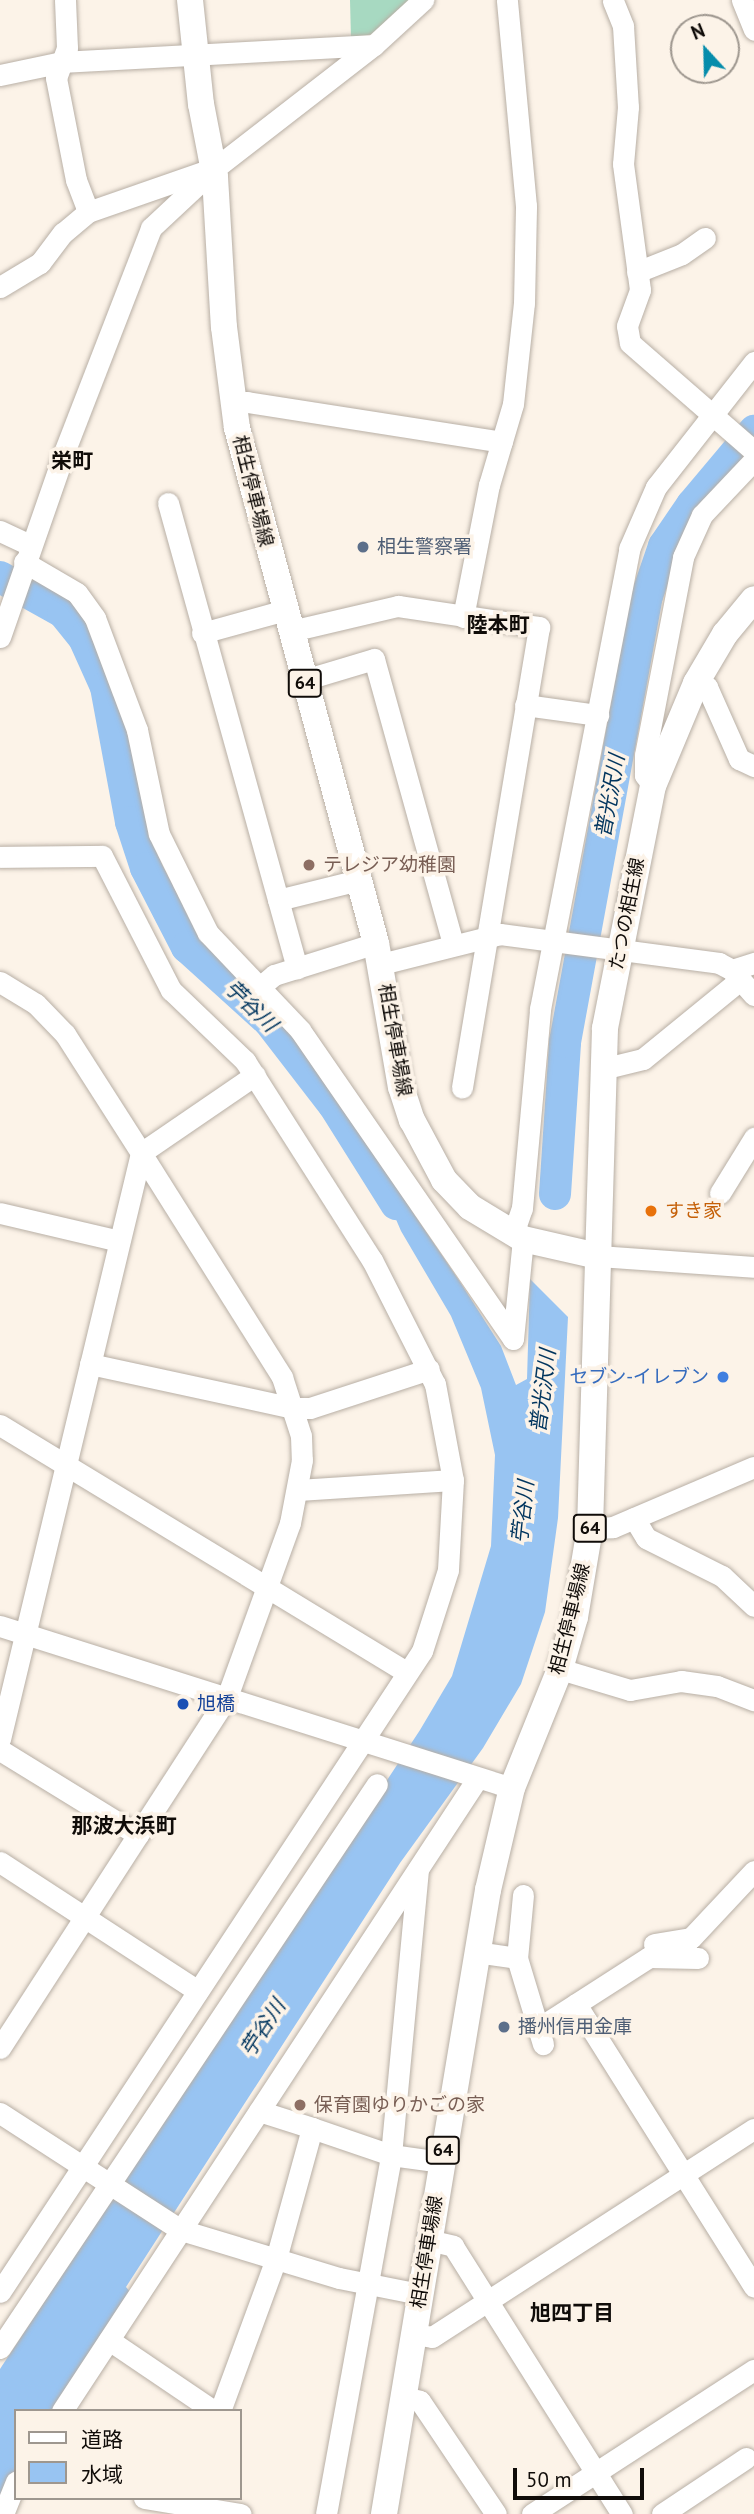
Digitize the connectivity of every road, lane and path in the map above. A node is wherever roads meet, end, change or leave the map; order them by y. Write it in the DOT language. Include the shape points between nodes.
graph roads {
  1 [pos="65,0"];
  2 [pos="190,0"];
  3 [pos="423,0"];
  4 [pos="507,0"];
  5 [pos="614,0"];
  6 [pos="742,0"];
  7 [pos="753,24"];
  8 [pos="374,45"];
  9 [pos="194,56"];
  10 [pos="62,62"];
  11 [pos="0,75"];
  12 [pos="214,169"];
  13 [pos="88,212"];
  14 [pos="705,239"];
  15 [pos="637,272"];
  16 [pos="0,287"];
  17 [pos="754,362"];
  18 [pos="233,403"];
  19 [pos="719,419"];
  20 [pos="502,442"];
  21 [pos="754,451"];
  22 [pos="754,460"];
  23 [pos="168,503"];
  24 [pos="0,531"];
  25 [pos="25,558"];
  26 [pos="754,598"];
  27 [pos="7,604"];
  28 [pos="463,617"];
  29 [pos="288,621"];
  30 [pos="202,633"];
  31 [pos="0,637"];
  32 [pos="304,680"];
  33 [pos="696,683"];
  34 [pos="525,705"];
  35 [pos="598,715"];
  36 [pos="754,766"];
  37 [pos="653,786"];
  38 [pos="0,857"];
  39 [pos="359,880"];
  40 [pos="278,900"];
  41 [pos="488,934"];
  42 [pos="555,942"];
  43 [pos="453,944"];
  44 [pos="614,952"];
  45 [pos="379,954"];
  46 [pos="297,968"];
  47 [pos="745,977"];
  48 [pos="0,982"];
  49 [pos="261,986"];
  50 [pos="602,1069"];
  51 [pos="255,1075"];
  52 [pos="462,1088"];
  53 [pos="754,1138"];
  54 [pos="141,1153"];
  55 [pos="720,1193"];
  56 [pos="0,1213"];
  57 [pos="518,1237"];
  58 [pos="119,1241"];
  59 [pos="598,1256"];
  60 [pos="754,1267"];
  61 [pos="90,1364"];
  62 [pos="429,1369"];
  63 [pos="294,1408"];
  64 [pos="0,1425"];
  65 [pos="65,1463"];
  66 [pos="754,1467"];
  67 [pos="453,1480"];
  68 [pos="298,1490"];
  69 [pos="634,1518"];
  70 [pos="590,1528"];
  71 [pos="269,1587"];
  72 [pos="754,1606"];
  73 [pos="0,1626"];
  74 [pos="24,1633"];
  75 [pos="560,1669"];
  76 [pos="407,1672"];
  77 [pos="228,1697"];
  78 [pos="754,1700"];
  79 [pos="0,1739"];
  80 [pos="362,1741"];
  81 [pos="0,1750"];
  82 [pos="473,1778"];
  83 [pos="377,1784"];
  84 [pos="512,1788"];
  85 [pos="138,1835"];
  86 [pos="0,1862"];
  87 [pos="419,1867"];
  88 [pos="754,1871"];
  89 [pos="523,1895"];
  90 [pos="85,1917"];
  91 [pos="477,1952"];
  92 [pos="649,1957"];
  93 [pos="517,1958"];
  94 [pos="698,1958"];
  95 [pos="198,1991"];
  96 [pos="576,2004"];
  97 [pos="0,2048"];
  98 [pos="259,2110"];
  99 [pos="0,2113"];
  100 [pos="312,2128"];
  101 [pos="754,2129"];
  102 [pos="391,2155"];
  103 [pos="441,2162"];
  104 [pos="83,2166"];
  105 [pos="683,2176"];
  106 [pos="111,2186"];
  107 [pos="179,2229"];
  108 [pos="428,2240"];
  109 [pos="276,2259"];
  110 [pos="369,2286"];
  111 [pos="754,2287"];
  112 [pos="0,2292"];
  113 [pos="419,2294"];
  114 [pos="487,2301"];
  115 [pos="414,2334"];
  116 [pos="109,2340"];
  117 [pos="0,2348"];
  118 [pos="754,2371"];
  119 [pos="403,2397"];
  120 [pos="63,2409"];
  121 [pos="211,2409"];
  122 [pos="221,2409"];
  123 [pos="746,2458"];
  124 [pos="595,2474"];
  125 [pos="14,2487"];
  126 [pos="153,2500"];
  127 [pos="181,2506"];
  128 [pos="3,2514"];
  129 [pos="241,2514"];
  130 [pos="326,2514"];
  131 [pos="384,2514"];
  132 [pos="496,2514"];
  133 [pos="532,2514"];
  134 [pos="622,2514"];
  135 [pos="662,2514"];
  1 -- 10 [label="street" via="67,47"];
  2 -- 9 [label="main road, 相生停車場線 / 64"];
  3 -- 8 [label="street"];
  4 -- 20 [label="street" via="523,163 526,269 517,375"];
  5 -- 15 [label="street" via="623,26 628,107 623,164"];
  6 -- 7 [label="street"];
  8 -- 9 [label="street"];
  8 -- 12 [label="street"];
  9 -- 10 [label="street"];
  9 -- 12 [label="main road, 相生停車場線 / 64"];
  10 -- 11 [label="street"];
  10 -- 13 [label="street" via="56,78 58,96 76,180"];
  12 -- 13 [label="street"];
  12 -- 18 [label="main road, 相生停車場線 / 64"];
  12 -- 25 [label="street" via="151,228"];
  13 -- 16 [label="street" via="63,233 40,263"];
  14 -- 15 [label="street"];
  15 -- 19 [label="street" via="640,290 626,326 630,343"];
  17 -- 19 [label="street"];
  18 -- 20 [label="street"];
  18 -- 29 [label="main road, 相生停車場線 / 64"];
  19 -- 21 [label="street"];
  19 -- 35 [label="street" via="656,487 639,522 629,549"];
  20 -- 28 [label="street"];
  22 -- 37 [label="street" via="702,515 682,557 645,755 645,775"];
  23 -- 30 [label="street"];
  24 -- 25 [label="street"];
  25 -- 27 [label="street"];
  25 -- 49 [label="street" via="78,593 95,618 136,730 167,856 208,933"];
  26 -- 33 [label="main road, たつの相生線" via="725,634"];
  27 -- 31 [label="street"];
  28 -- 29 [label="street" via="398,606"];
  28 -- 34 [label="street" via="539,627"];
  29 -- 30 [label="street"];
  29 -- 32 [label="main road, 相生停車場線 / 64"];
  30 -- 40 [label="street"];
  32 -- 39 [label="main road, 相生停車場線 / 64"];
  32 -- 43 [label="street" via="374,659"];
  33 -- 36 [label="street" via="707,687 738,759"];
  33 -- 37 [label="main road, たつの相生線"];
  34 -- 35 [label="street"];
  34 -- 41 [label="street"];
  35 -- 42 [label="street"];
  37 -- 44 [label="main road, たつの相生線"];
  38 -- 51 [label="street" via="102,856 171,990 217,1031"];
  39 -- 40 [label="street"];
  39 -- 45 [label="main road, 相生停車場線 / 64"];
  40 -- 46 [label="street"];
  41 -- 42 [label="street"];
  41 -- 43 [label="street"];
  41 -- 52 [label="street"];
  42 -- 44 [label="street"];
  42 -- 57 [label="street" via="536,1045"];
  43 -- 45 [label="street"];
  44 -- 47 [label="street" via="719,964"];
  44 -- 50 [label="main road, たつの相生線"];
  45 -- 46 [label="street"];
  45 -- 57 [label="main road, 相生停車場線 / 64" via="401,1087 423,1144 444,1180 470,1207"];
  46 -- 49 [label="street" via="274,975"];
  47 -- 50 [label="street" via="643,1059"];
  48 -- 54 [label="street" via="36,1004 65,1034"];
  49 -- 57 [label="street" via="327,1067 513,1339"];
  50 -- 59 [label="main road, たつの相生線"];
  51 -- 54 [label="street"];
  51 -- 62 [label="street" via="372,1260"];
  53 -- 55 [label="street"];
  54 -- 58 [label="street"];
  54 -- 63 [label="street" via="282,1377"];
  56 -- 58 [label="street"];
  57 -- 59 [label="main road, 相生停車場線 / 64"];
  58 -- 61 [label="street"];
  59 -- 60 [label="street"];
  59 -- 70 [label="main road, 相生停車場線 / 64"];
  61 -- 63 [label="street"];
  61 -- 65 [label="street"];
  62 -- 63 [label="street" via="310,1408"];
  62 -- 67 [label="street" via="446,1424"];
  63 -- 68 [label="street" via="302,1460"];
  64 -- 65 [label="street"];
  65 -- 71 [label="street"];
  65 -- 74 [label="street"];
  66 -- 69 [label="street"];
  67 -- 68 [label="street"];
  67 -- 76 [label="street" via="448,1570 422,1651"];
  68 -- 71 [label="street"];
  69 -- 70 [label="street" via="613,1527"];
  69 -- 72 [label="street" via="646,1538 722,1576"];
  70 -- 75 [label="main road, 相生停車場線 / 64" via="575,1617"];
  71 -- 76 [label="street"];
  71 -- 77 [label="street"];
  73 -- 74 [label="street"];
  74 -- 77 [label="street"];
  74 -- 79 [label="street"];
  75 -- 78 [label="street" via="630,1690 681,1681 717,1686"];
  75 -- 84 [label="main road, 相生停車場線 / 64"];
  76 -- 80 [label="street"];
  77 -- 80 [label="street"];
  77 -- 85 [label="street"];
  80 -- 82 [label="street"];
  80 -- 95 [label="street"];
  81 -- 85 [label="street"];
  82 -- 84 [label="street"];
  82 -- 87 [label="street"];
  83 -- 106 [label="street"];
  84 -- 91 [label="main road, 相生停車場線 / 64"];
  85 -- 90 [label="street"];
  86 -- 90 [label="street"];
  87 -- 98 [label="street"];
  87 -- 102 [label="street"];
  88 -- 92 [label="street" via="691,1938 653,1944"];
  89 -- 93 [label="street"];
  90 -- 95 [label="street"];
  90 -- 97 [label="street"];
  91 -- 93 [label="street"];
  91 -- 103 [label="main road, 相生停車場線 / 64"];
  92 -- 94 [label="street"];
  92 -- 96 [label="street"];
  93 -- 96 [label="street" via="540,2037"];
  95 -- 104 [label="street"];
  96 -- 105 [label="street"];
  98 -- 100 [label="street"];
  98 -- 107 [label="street"];
  99 -- 104 [label="street"];
  100 -- 102 [label="street"];
  100 -- 109 [label="street"];
  101 -- 105 [label="street"];
  102 -- 103 [label="street"];
  102 -- 110 [label="street"];
  103 -- 108 [label="main road, 相生停車場線 / 64"];
  104 -- 106 [label="street"];
  104 -- 112 [label="street"];
  105 -- 111 [label="street"];
  105 -- 114 [label="street"];
  106 -- 107 [label="street"];
  106 -- 117 [label="street"];
  107 -- 109 [label="street"];
  107 -- 116 [label="street"];
  108 -- 113 [label="main road, 相生停車場線 / 64"];
  108 -- 114 [label="street" via="453,2246"];
  109 -- 110 [label="street"];
  109 -- 122 [label="street"];
  110 -- 113 [label="street"];
  110 -- 130 [label="street"];
  113 -- 115 [label="main road, 相生停車場線 / 64"];
  114 -- 115 [label="street" via="432,2337"];
  114 -- 124 [label="street"];
  115 -- 119 [label="main road, 相生停車場線 / 64"];
  116 -- 120 [label="street"];
  116 -- 121 [label="street"];
  118 -- 124 [label="street"];
  119 -- 131 [label="main road, 相生停車場線 / 64"];
  119 -- 132 [label="street" via="420,2401"];
  123 -- 135 [label="street"];
  124 -- 133 [label="street"];
  124 -- 134 [label="street"];
  125 -- 128 [label="street"];
  126 -- 127 [label="street"];
  127 -- 129 [label="street"];
}
